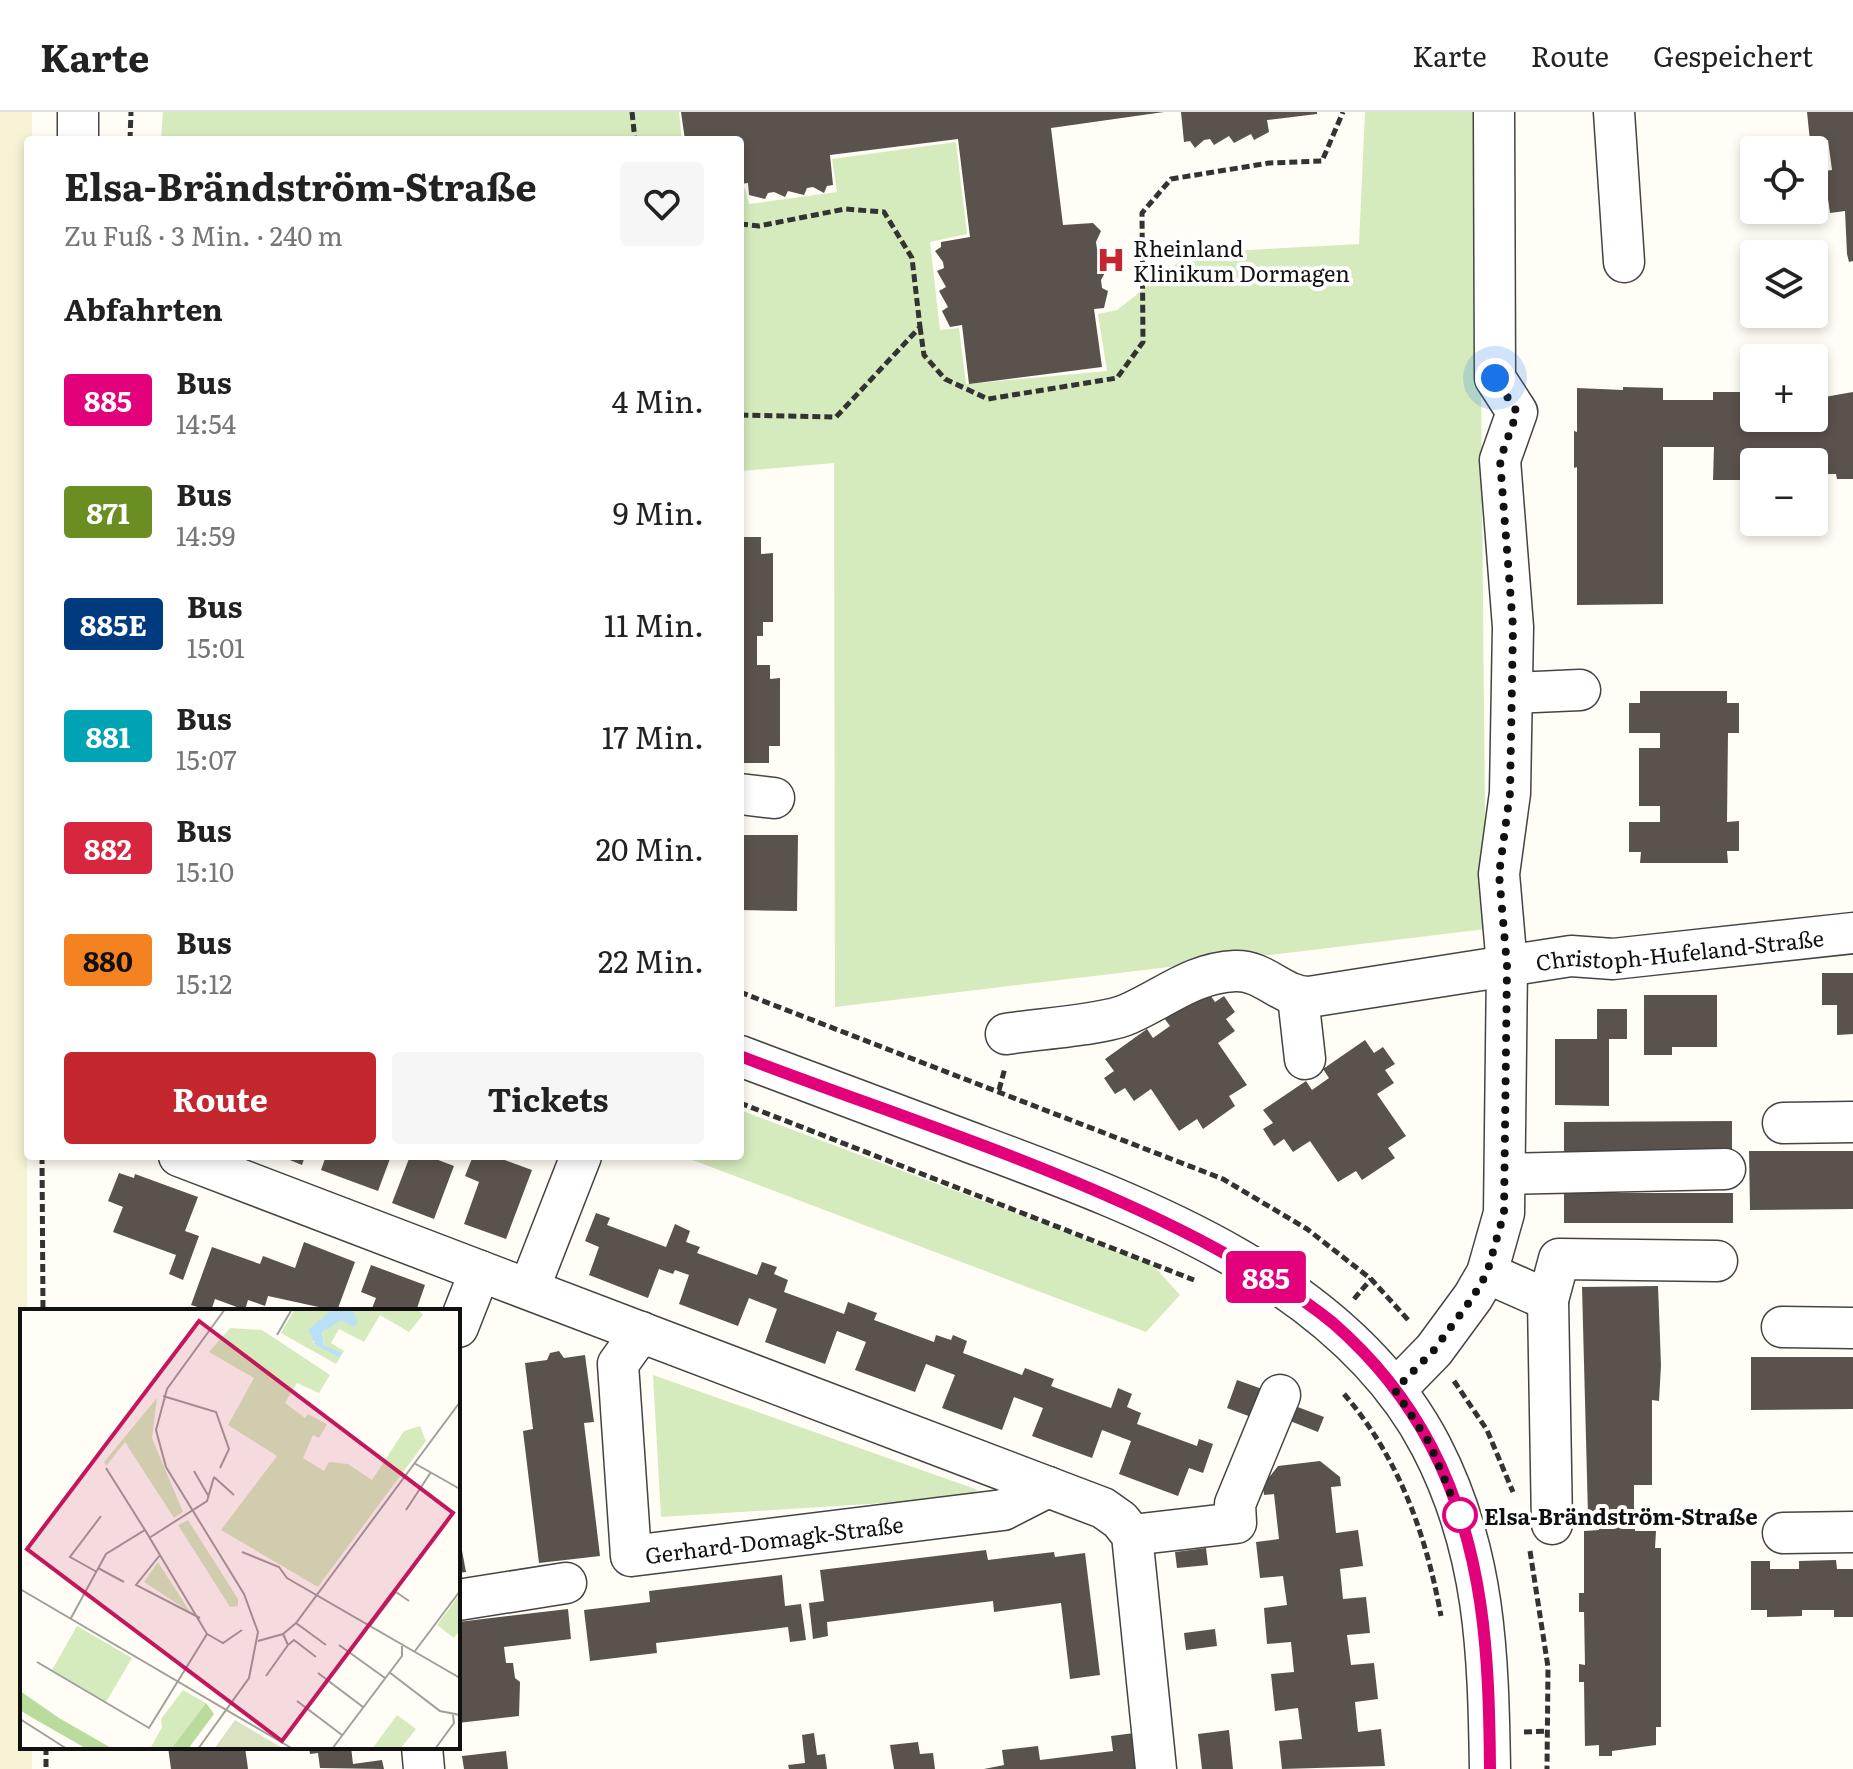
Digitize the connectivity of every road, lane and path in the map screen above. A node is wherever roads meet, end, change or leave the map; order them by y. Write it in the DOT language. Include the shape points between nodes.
graph roads {
  1 [pos="78,112"];
  2 [pos="131,112"];
  3 [pos="632,112"];
  4 [pos="1343,112"];
  5 [pos="1494,112"];
  6 [pos="1614,112"];
  7 [pos="78,136"];
  8 [pos="130,136"];
  9 [pos="635,136"];
  10 [pos="744,224"];
  11 [pos="1624,262"];
  12 [pos="920,327"];
  13 [pos="744,415"];
  14 [pos="1580,690"];
  15 [pos="1513,693"];
  16 [pos="1853,933"];
  17 [pos="1507,966"];
  18 [pos="744,994"];
  19 [pos="1298,997"];
  20 [pos="1006,1034"];
  21 [pos="744,1057"];
  22 [pos="1305,1059"];
  23 [pos="744,1105"];
  24 [pos="1853,1122"];
  25 [pos="1783,1123"];
  26 [pos="42,1160"];
  27 [pos="189,1160"];
  28 [pos="579,1160"];
  29 [pos="1725,1169"];
  30 [pos="1507,1174"];
  31 [pos="1223,1179"];
  32 [pos="1717,1261"];
  33 [pos="480,1271"];
  34 [pos="1487,1273"];
  35 [pos="1206,1285"];
  36 [pos="529,1289"];
  37 [pos="1548,1300"];
  38 [pos="43,1309"];
  39 [pos="460,1322"];
  40 [pos="1782,1327"];
  41 [pos="1853,1328"];
  42 [pos="641,1332"];
  43 [pos="1395,1390"];
  44 [pos="1343,1393"];
  45 [pos="1280,1395"];
  46 [pos="1048,1487"];
  47 [pos="1552,1524"];
  48 [pos="1853,1532"];
  49 [pos="1783,1533"];
  50 [pos="1132,1535"];
  51 [pos="566,1583"];
  52 [pos="460,1600"];
  53 [pos="1444,1631"];
  54 [pos="422,1749"];
  55 [pos="424,1769"];
  56 [pos="1156,1769"];
  57 [pos="1490,1769"];
  1 -- 7 [label="street"];
  2 -- 8 [label="path"];
  3 -- 9 [label="path"];
  4 -- 12 [label="path" via="1322,161 1269,163 1171,179 1142,213 1143,342 1117,378 988,399 945,379 924,355"];
  5 -- 15 [label="street" via="1495,378 1517,412 1500,460"];
  6 -- 11 [label="street"];
  10 -- 12 [label="path" via="845,209 884,212 912,258"];
  12 -- 13 [label="path" via="836,417"];
  14 -- 15 [label="street"];
  15 -- 17 [label="street" via="1510,793 1499,874"];
  16 -- 17 [label="street, Christoph-Hufeland-Straße"];
  17 -- 19 [label="street, Christoph-Hufeland-Straße"];
  17 -- 30 [label="street"];
  18 -- 31 [label="path"];
  19 -- 20 [label="street" via="1264,976 1235,971 1181,984 1125,1016"];
  19 -- 22 [label="street"];
  21 -- 43 [label="street" via="1053,1173 1166,1222 1302,1299 1363,1351"];
  23 -- 35 [label="path"];
  24 -- 25 [label="street"];
  26 -- 38 [label="path"];
  27 -- 33 [label="street"];
  28 -- 36 [label="street"];
  29 -- 30 [label="street"];
  30 -- 34 [label="street" via="1504,1213"];
  32 -- 37 [label="street" via="1559,1259"];
  33 -- 36 [label="street"];
  33 -- 39 [label="street"];
  34 -- 37 [label="street"];
  34 -- 43 [label="street" via="1434,1350"];
  36 -- 42 [label="street"];
  37 -- 47 [label="street"];
  40 -- 41 [label="street"];
  42 -- 46 [label="street"];
  42 -- 46 [label="street, Gerhard-Domagk-Straße" via="618,1364 631,1556 1003,1510"];
  43 -- 57 [label="street" via="1430,1444 1463,1524 1481,1595 1489,1655"];
  44 -- 53 [label="path" via="1397,1470 1433,1572"];
  45 -- 50 [label="street" via="1235,1504 1236,1523"];
  46 -- 50 [label="street" via="1103,1508"];
  48 -- 49 [label="street"];
  50 -- 56 [label="street"];
  51 -- 52 [label="street"];
  54 -- 55 [label="street"];
}
